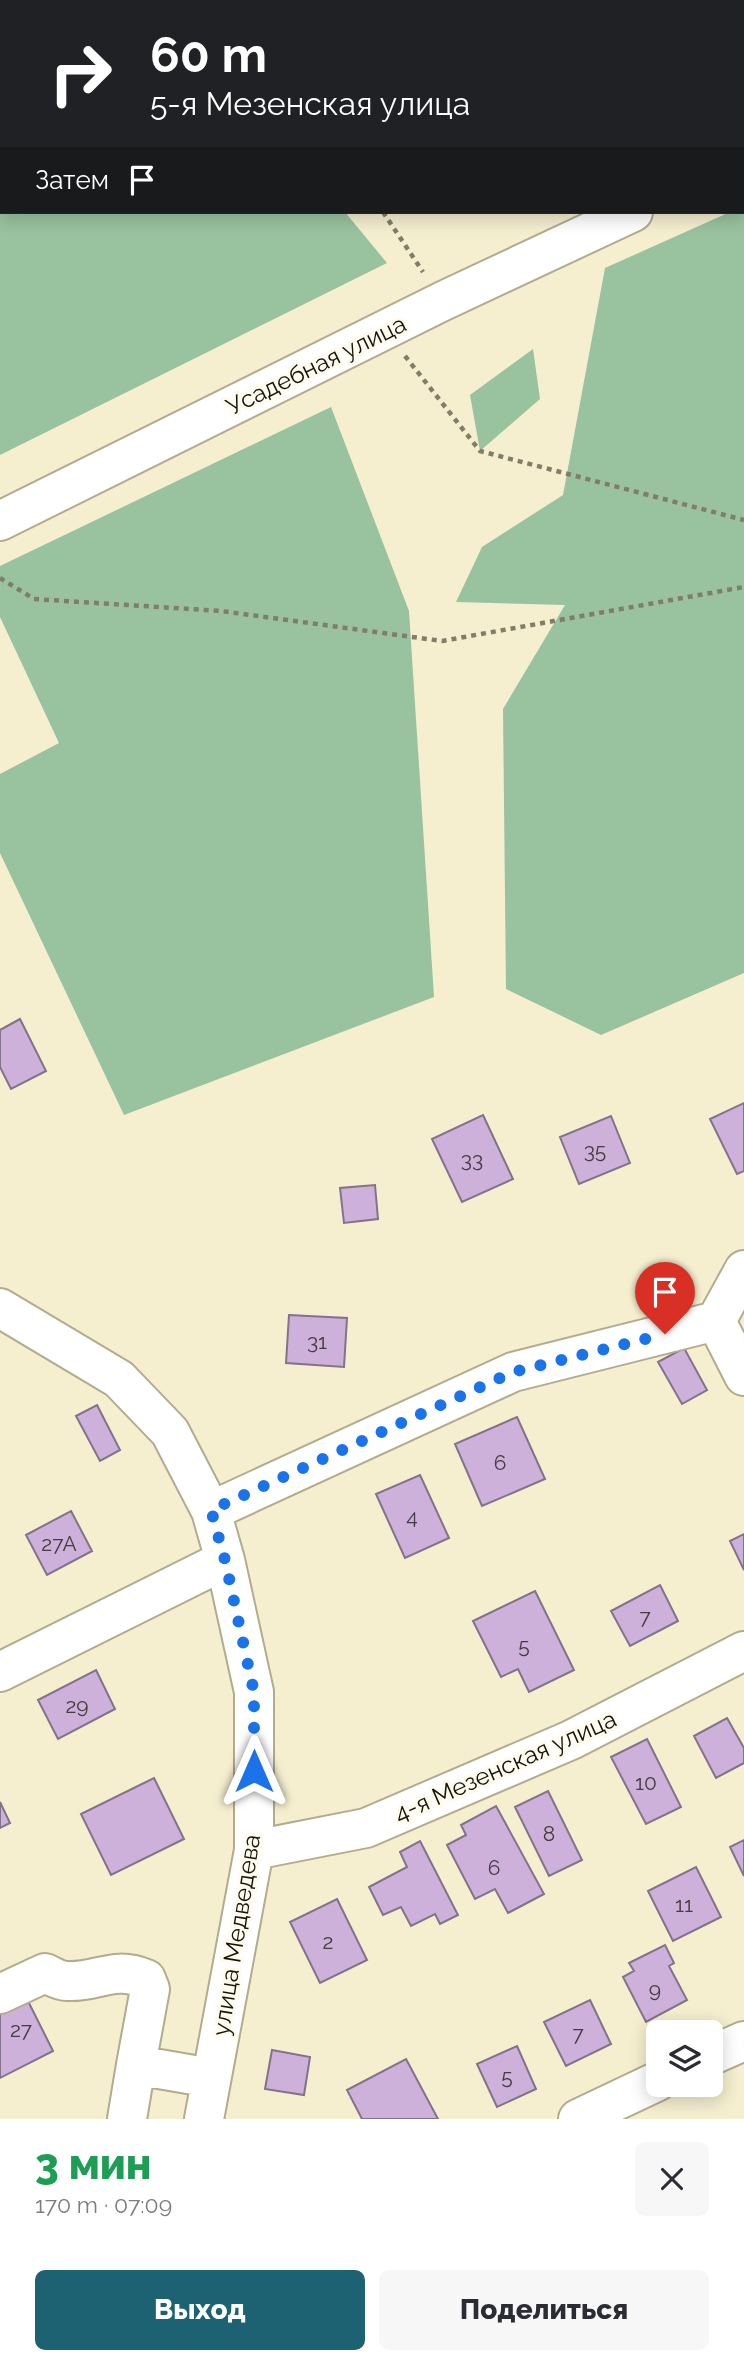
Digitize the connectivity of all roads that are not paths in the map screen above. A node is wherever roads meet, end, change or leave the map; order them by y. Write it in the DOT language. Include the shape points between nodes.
graph roads {
  1 [pos="629,214"];
  2 [pos="0,522"];
  3 [pos="744,1270"];
  4 [pos="0,1307"];
  5 [pos="716,1321"];
  6 [pos="744,1376"];
  7 [pos="211,1510"];
  8 [pos="225,1560"];
  9 [pos="744,1651"];
  10 [pos="0,1672"];
  11 [pos="254,1850"];
  12 [pos="0,1994"];
  13 [pos="744,2041"];
  14 [pos="723,2050"];
  15 [pos="136,2065"];
  16 [pos="211,2078"];
  17 [pos="646,2087"];
  18 [pos="127,2119"];
  19 [pos="204,2119"];
  20 [pos="578,2119"];
  1 -- 2 [label="street, Усадебная улица" via="443,301"];
  3 -- 5 [label="street"];
  4 -- 7 [label="street, улица Медведева" via="119,1379 170,1432"];
  5 -- 6 [label="street"];
  5 -- 7 [label="street" via="513,1372"];
  7 -- 8 [label="street, улица Медведева"];
  8 -- 10 [label="street"];
  8 -- 11 [label="street, улица Медведева" via="254,1692"];
  9 -- 11 [label="street, 4-я Мезенская улица" via="571,1740 366,1828"];
  11 -- 16 [label="street, улица Медведева"];
  12 -- 15 [label="street" via="45,1973 63,1981 116,1972 146,1979 150,1989"];
  13 -- 14 [label="street"];
  15 -- 16 [label="street"];
  15 -- 18 [label="street"];
  16 -- 19 [label="street, улица Медведева"];
  17 -- 20 [label="street"];
}
